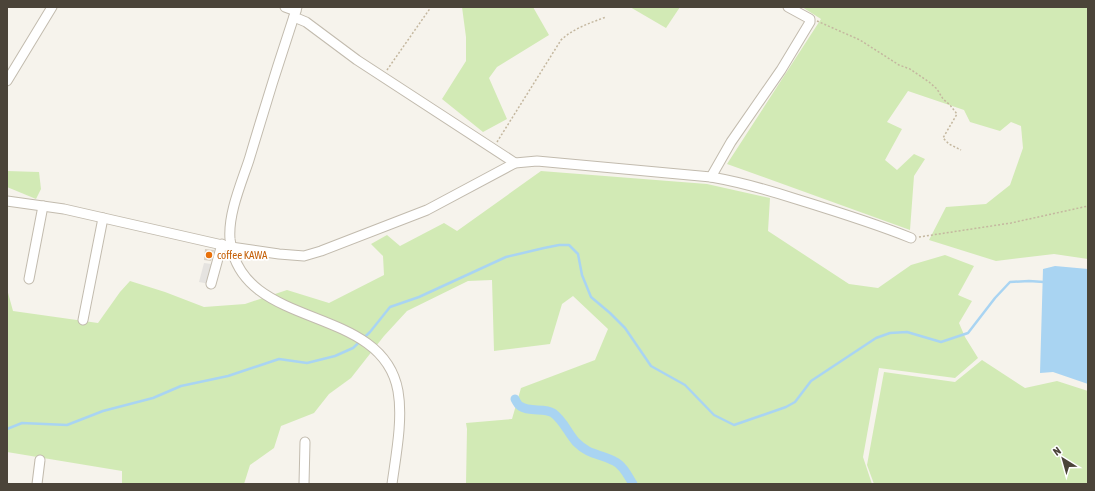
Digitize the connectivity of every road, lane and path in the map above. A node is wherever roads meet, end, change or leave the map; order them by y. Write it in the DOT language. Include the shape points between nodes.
graph roads {
  1 [pos="52,7"];
  2 [pos="285,7"];
  3 [pos="431,7"];
  4 [pos="788,7"];
  5 [pos="296,12"];
  6 [pos="606,17"];
  7 [pos="810,19"];
  8 [pos="383,77"];
  9 [pos="7,81"];
  10 [pos="492,148"];
  11 [pos="961,150"];
  12 [pos="515,163"];
  13 [pos="711,177"];
  14 [pos="7,201"];
  15 [pos="43,206"];
  16 [pos="1088,206"];
  17 [pos="103,218"];
  18 [pos="911,238"];
  19 [pos="222,244"];
  20 [pos="231,247"];
  21 [pos="29,279"];
  22 [pos="211,284"];
  23 [pos="83,320"];
  24 [pos="305,442"];
  25 [pos="40,460"];
  26 [pos="37,484"];
  27 [pos="304,484"];
  28 [pos="392,484"];
  1 -- 9 [label="street"];
  2 -- 5 [label="street"];
  3 -- 8 [label="path"];
  4 -- 7 [label="street"];
  5 -- 8 [label="street" via="306,22"];
  5 -- 20 [label="street" via="237,196 231,224"];
  6 -- 10 [label="path" via="580,26 561,40"];
  7 -- 11 [label="path" via="860,40 929,82 957,114 943,138"];
  7 -- 13 [label="street" via="781,70 734,136"];
  8 -- 10 [label="street"];
  10 -- 12 [label="street"];
  12 -- 13 [label="street" via="537,162"];
  12 -- 20 [label="street" via="427,210 322,251 304,256"];
  13 -- 18 [label="street" via="734,181 816,205"];
  14 -- 15 [label="street"];
  15 -- 17 [label="street"];
  15 -- 21 [label="street"];
  16 -- 18 [label="path" via="1011,223"];
  17 -- 19 [label="street"];
  17 -- 23 [label="street"];
  19 -- 20 [label="street"];
  19 -- 22 [label="street"];
  20 -- 28 [label="street" via="242,272 259,291 293,309 354,335 376,350 387,362 398,390 399,413"];
  24 -- 27 [label="street"];
  25 -- 26 [label="street"];
}
